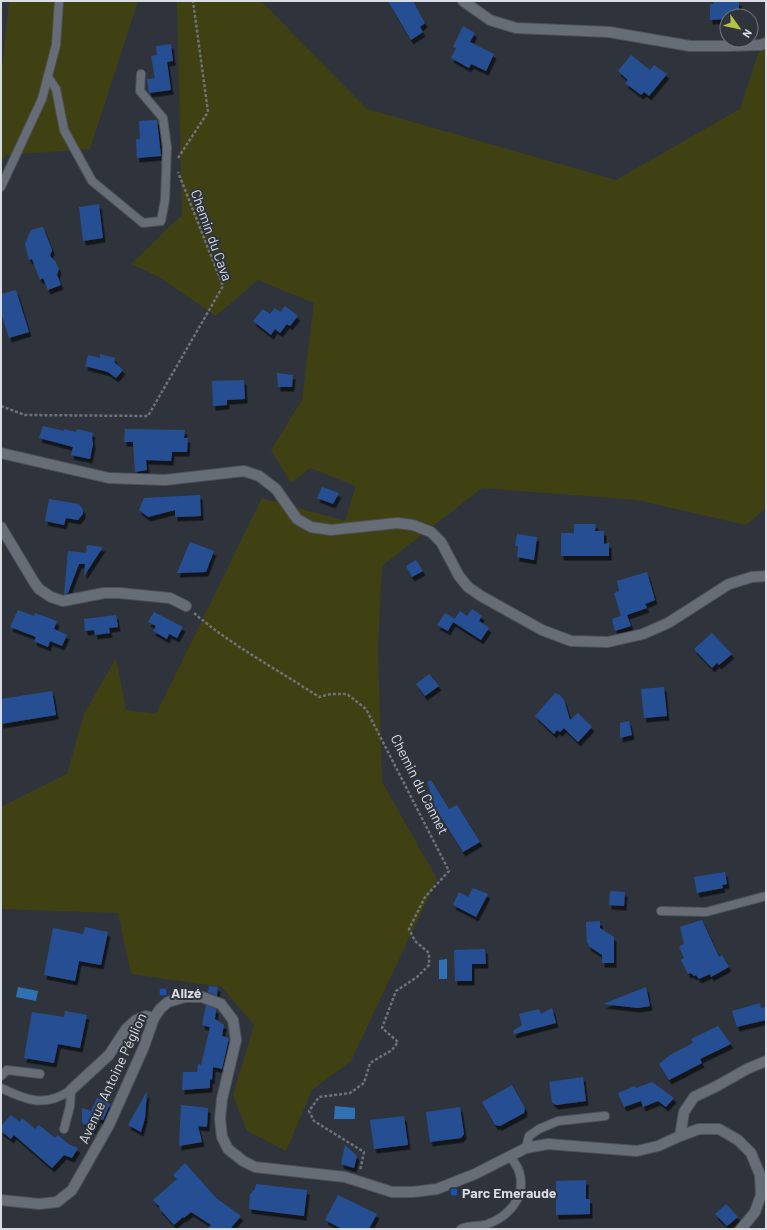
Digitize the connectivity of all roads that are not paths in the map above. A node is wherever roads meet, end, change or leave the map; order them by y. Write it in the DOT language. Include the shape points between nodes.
graph roads {
  1 [pos="59,1"];
  2 [pos="463,1"];
  3 [pos="766,43"];
  4 [pos="141,74"];
  5 [pos="48,77"];
  6 [pos="1,187"];
  7 [pos="1,453"];
  8 [pos="1,527"];
  9 [pos="766,576"];
  10 [pos="186,606"];
  11 [pos="766,896"];
  12 [pos="661,911"];
  13 [pos="154,1018"];
  14 [pos="766,1061"];
  15 [pos="40,1074"];
  16 [pos="1,1076"];
  17 [pos="1,1088"];
  18 [pos="71,1090"];
  19 [pos="604,1116"];
  20 [pos="64,1129"];
  21 [pos="680,1136"];
  22 [pos="526,1148"];
  23 [pos="509,1156"];
  24 [pos="1,1200"];
  25 [pos="460,1229"];
  26 [pos="741,1229"];
  1 -- 5 [label="lane" via="56,45"];
  2 -- 3 [label="street" via="490,20 516,28 609,32 690,46"];
  4 -- 5 [label="lane" via="140,91 163,118 167,147 165,200 161,221 143,224 92,181 64,130 56,89"];
  5 -- 6 [label="lane" via="42,100"];
  7 -- 9 [label="street" via="109,478 165,480 244,471 259,476 276,489 297,519 311,527 331,530 397,523 413,525 431,532 441,542 459,576 474,592 542,630 571,641 608,642 643,634 668,623 729,584"];
  8 -- 10 [label="street" via="39,589 51,597 63,601 104,593 119,593 170,598"];
  11 -- 12 [label="lane" via="706,912"];
  13 -- 18 [label="street" via="146,1016 136,1020 126,1029 109,1055"];
  13 -- 23 [label="street, Avenue Antoine Péglion" via="168,1002 185,997 202,997 220,1004 233,1020 236,1040 222,1098 222,1137 228,1149 256,1167 345,1177 392,1192 413,1192 437,1189 475,1174"];
  13 -- 24 [label="street, Avenue Antoine Péglion" via="109,1125 72,1190 57,1202 39,1204"];
  14 -- 21 [label="street" via="694,1097 684,1112"];
  15 -- 16 [label="lane" via="7,1070"];
  17 -- 18 [label="lane" via="22,1098 45,1101 62,1096"];
  18 -- 20 [label="lane"];
  19 -- 22 [label="lane" via="558,1121 529,1136"];
  21 -- 22 [label="street, Avenue Antoine Péglion" via="658,1146 637,1151 548,1144"];
  21 -- 26 [label="street, Avenue Antoine Péglion" via="698,1129 719,1129 738,1140 751,1153 760,1175 761,1195 756,1212"];
  22 -- 23 [label="street, Avenue Antoine Péglion"];
  23 -- 25 [label="lane" via="519,1170 522,1188 515,1204 500,1218 483,1225"];
}
